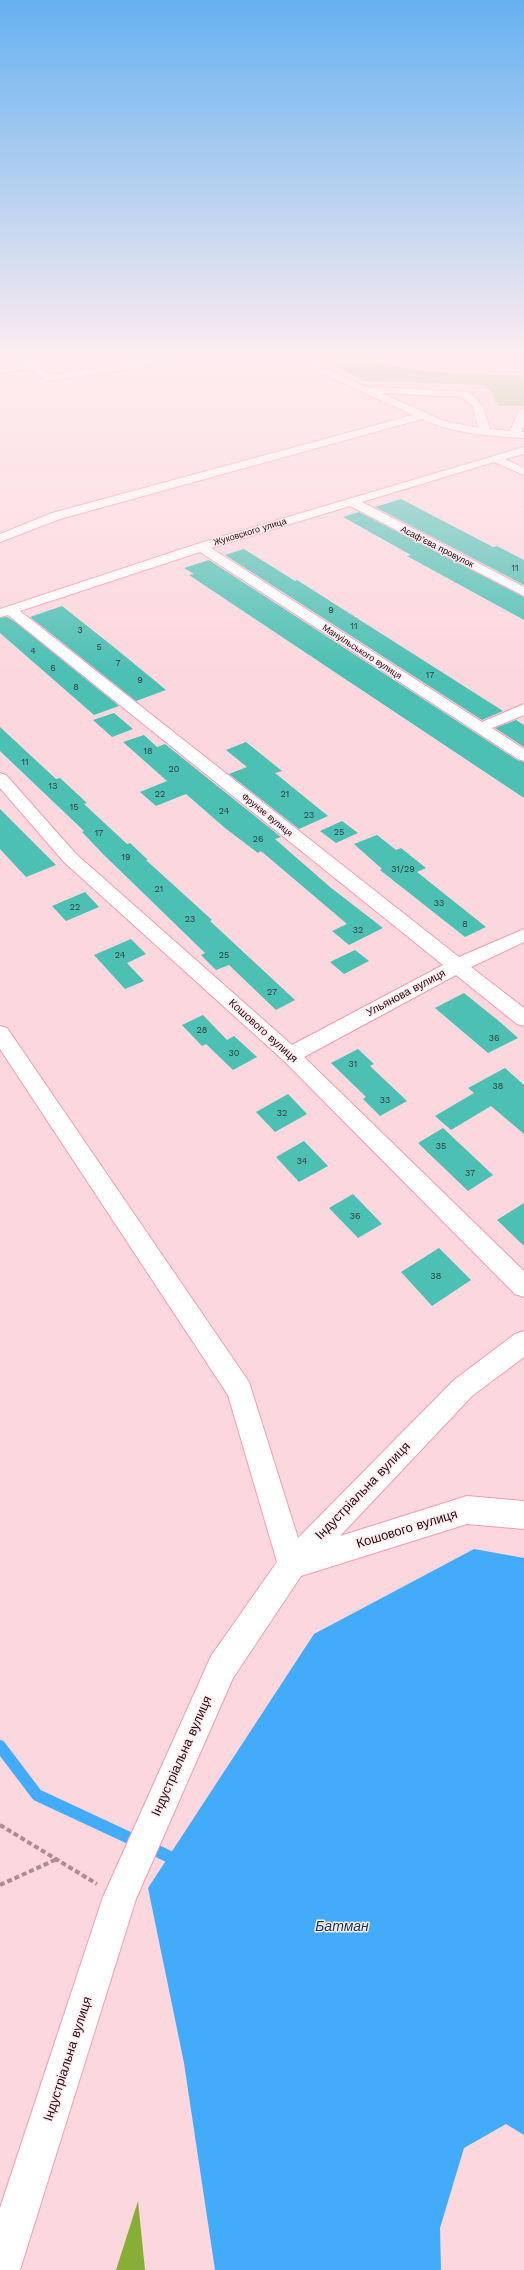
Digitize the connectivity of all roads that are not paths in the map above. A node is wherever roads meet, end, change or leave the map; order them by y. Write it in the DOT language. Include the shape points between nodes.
graph roads {
  1 [pos="262,460"];
  2 [pos="493,460"];
  3 [pos="498,460"];
  4 [pos="524,472"];
  5 [pos="350,501"];
  6 [pos="0,538"];
  7 [pos="200,548"];
  8 [pos="524,592"];
  9 [pos="6,612"];
  10 [pos="524,709"];
  11 [pos="480,728"];
  12 [pos="524,756"];
  13 [pos="0,778"];
  14 [pos="524,934"];
  15 [pos="458,965"];
  16 [pos="524,1018"];
  17 [pos="0,1033"];
  18 [pos="290,1055"];
  19 [pos="524,1287"];
  20 [pos="524,1342"];
  21 [pos="524,1515"];
  22 [pos="292,1565"];
  23 [pos="0,2269"];
  1 -- 6 [label="street" via="56,516"];
  2 -- 5 [label="street, Жуковского улица"];
  3 -- 4 [label="street"];
  5 -- 7 [label="street, Жуковского улица"];
  5 -- 8 [label="street, Асаф’єва провулок"];
  7 -- 9 [label="street, Жуковского улица"];
  7 -- 11 [label="street, Мануільського вулиця"];
  9 -- 15 [label="street, Фрунзе вулиця"];
  10 -- 11 [label="street"];
  11 -- 12 [label="street, Мануільського вулиця"];
  13 -- 18 [label="street, Кошового вулиця" via="70,858"];
  14 -- 15 [label="street, Ульянова вулиця"];
  15 -- 16 [label="street, Фрунзе вулиця"];
  15 -- 18 [label="street, Ульянова вулиця"];
  17 -- 22 [label="street" via="240,1390"];
  18 -- 19 [label="street, Кошового вулиця"];
  20 -- 22 [label="street, Індустріальна вулиця" via="463,1388"];
  21 -- 22 [label="street, Кошового вулиця" via="466,1510"];
  22 -- 23 [label="street, Індустріальна вулиця" via="222,1667 120,1897"];
}
